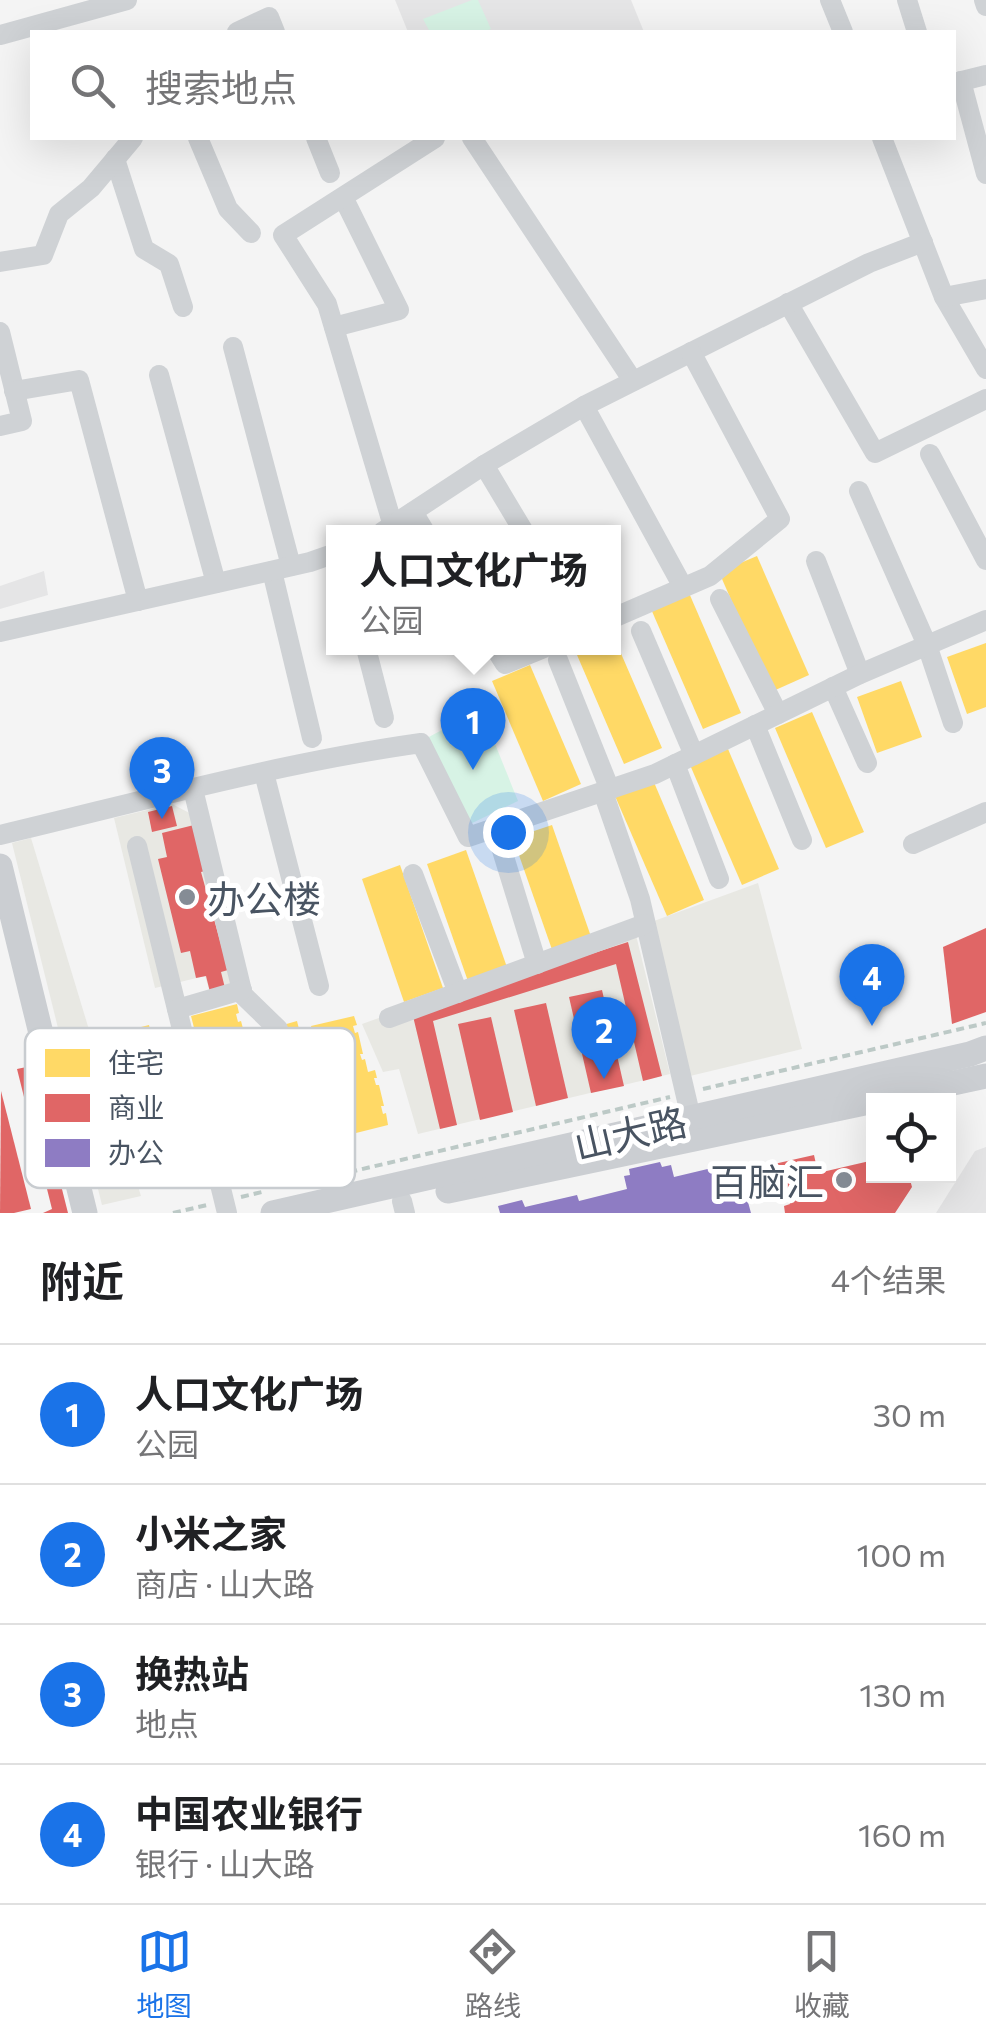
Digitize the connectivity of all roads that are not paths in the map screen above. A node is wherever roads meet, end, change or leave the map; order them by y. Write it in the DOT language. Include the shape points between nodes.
graph roads {
  1 [pos="127,0"];
  2 [pos="830,0"];
  3 [pos="907,0"];
  4 [pos="64,8"];
  5 [pos="241,30"];
  6 [pos="273,30"];
  7 [pos="841,30"];
  8 [pos="916,30"];
  9 [pos="0,34"];
  10 [pos="986,75"];
  11 [pos="957,82"];
  12 [pos="131,140"];
  13 [pos="199,140"];
  14 [pos="317,140"];
  15 [pos="432,140"];
  16 [pos="473,140"];
  17 [pos="883,140"];
  18 [pos="116,159"];
  19 [pos="330,173"];
  20 [pos="986,174"];
  21 [pos="345,201"];
  22 [pos="251,233"];
  23 [pos="922,242"];
  24 [pos="0,262"];
  25 [pos="986,289"];
  26 [pos="944,296"];
  27 [pos="788,303"];
  28 [pos="182,308"];
  29 [pos="334,327"];
  30 [pos="0,332"];
  31 [pos="233,347"];
  32 [pos="691,352"];
  33 [pos="986,369"];
  34 [pos="159,374"];
  35 [pos="633,381"];
  36 [pos="14,392"];
  37 [pos="986,399"];
  38 [pos="584,406"];
  39 [pos="0,426"];
  40 [pos="930,454"];
  41 [pos="484,465"];
  42 [pos="860,491"];
  43 [pos="413,512"];
  44 [pos="387,525"];
  45 [pos="394,525"];
  46 [pos="421,525"];
  47 [pos="520,525"];
  48 [pos="326,556"];
  49 [pos="986,560"];
  50 [pos="816,561"];
  51 [pos="282,568"];
  52 [pos="216,583"];
  53 [pos="684,588"];
  54 [pos="720,599"];
  55 [pos="138,601"];
  56 [pos="621,615"];
  57 [pos="986,620"];
  58 [pos="641,631"];
  59 [pos="0,632"];
  60 [pos="926,645"];
  61 [pos="368,655"];
  62 [pos="499,655"];
  63 [pos="547,655"];
  64 [pos="552,655"];
  65 [pos="860,674"];
  66 [pos="834,687"];
  67 [pos="778,714"];
  68 [pos="384,718"];
  69 [pos="953,723"];
  70 [pos="754,725"];
  71 [pos="312,738"];
  72 [pos="684,759"];
  73 [pos="866,764"];
  74 [pos="264,773"];
  75 [pos="193,789"];
  76 [pos="607,791"];
  77 [pos="986,812"];
  78 [pos="497,834"];
  79 [pos="0,835"];
  80 [pos="802,840"];
  81 [pos="913,844"];
  82 [pos="137,846"];
  83 [pos="0,866"];
  84 [pos="413,874"];
  85 [pos="719,878"];
  86 [pos="645,924"];
  87 [pos="537,964"];
  88 [pos="319,986"];
  89 [pos="242,990"];
  90 [pos="458,993"];
  91 [pos="177,1008"];
  92 [pos="389,1018"];
  93 [pos="39,1028"];
  94 [pos="182,1028"];
  95 [pos="277,1028"];
  96 [pos="982,1070"];
  97 [pos="899,1093"];
  98 [pos="866,1102"];
  99 [pos="687,1106"];
  100 [pos="78,1188"];
  101 [pos="403,1207"];
  102 [pos="84,1213"];
  103 [pos="273,1213"];
  104 [pos="345,1213"];
  1 -- 4 [label="street"];
  2 -- 7 [label="street"];
  3 -- 8 [label="street"];
  4 -- 9 [label="street"];
  5 -- 6 [label="street" via="268,17"];
  10 -- 11 [label="street"];
  11 -- 20 [label="street"];
  12 -- 18 [label="street"];
  13 -- 22 [label="street" via="228,209"];
  14 -- 19 [label="street"];
  15 -- 29 [label="street" via="283,235 327,304"];
  16 -- 35 [label="street"];
  17 -- 23 [label="street"];
  18 -- 24 [label="street" via="58,214 43,255"];
  18 -- 28 [label="street" via="144,249 169,264"];
  21 -- 29 [label="street" via="398,310"];
  23 -- 26 [label="street"];
  23 -- 27 [label="street"];
  25 -- 26 [label="street"];
  26 -- 33 [label="street"];
  27 -- 32 [label="street"];
  27 -- 37 [label="street" via="875,453"];
  29 -- 44 [label="street"];
  30 -- 36 [label="street"];
  31 -- 51 [label="street"];
  32 -- 35 [label="street"];
  32 -- 53 [label="street" via="780,518 710,576"];
  34 -- 52 [label="street"];
  35 -- 38 [label="street"];
  36 -- 39 [label="street" via="22,421"];
  36 -- 55 [label="street" via="79,380"];
  38 -- 41 [label="street"];
  38 -- 53 [label="street"];
  40 -- 49 [label="street"];
  41 -- 43 [label="street"];
  41 -- 47 [label="street"];
  42 -- 60 [label="street"];
  43 -- 45 [label="street"];
  43 -- 46 [label="street"];
  48 -- 51 [label="street"];
  50 -- 65 [label="street"];
  51 -- 52 [label="street"];
  51 -- 71 [label="street"];
  52 -- 55 [label="street"];
  53 -- 56 [label="street"];
  54 -- 67 [label="street"];
  55 -- 59 [label="street"];
  57 -- 60 [label="street"];
  58 -- 72 [label="street"];
  60 -- 65 [label="street"];
  60 -- 69 [label="street"];
  61 -- 68 [label="street"];
  62 -- 63 [label="street" via="505,664"];
  64 -- 76 [label="street"];
  65 -- 66 [label="street"];
  66 -- 67 [label="street"];
  66 -- 73 [label="street"];
  67 -- 70 [label="street"];
  70 -- 72 [label="street"];
  70 -- 80 [label="street"];
  72 -- 76 [label="street"];
  72 -- 85 [label="street"];
  74 -- 75 [label="street"];
  74 -- 76 [label="street" via="421,743 468,837"];
  74 -- 88 [label="street"];
  75 -- 79 [label="street"];
  75 -- 89 [label="street"];
  76 -- 86 [label="street"];
  77 -- 81 [label="street"];
  78 -- 87 [label="street"];
  82 -- 91 [label="street"];
  83 -- 93 [label="main road"];
  84 -- 90 [label="street"];
  86 -- 87 [label="street"];
  86 -- 99 [label="street"];
  87 -- 90 [label="street"];
  89 -- 91 [label="street"];
  89 -- 95 [label="street"];
  90 -- 92 [label="street"];
  91 -- 94 [label="street"];
  96 -- 97 [label="main road, 山大路"];
  96 -- 99 [label="main road, 山大路"];
  98 -- 101 [label="main road, 山大路"];
  99 -- 103 [label="main road, 山大路"];
  100 -- 102 [label="main road"];
  101 -- 104 [label="main road, 山大路"];
}
